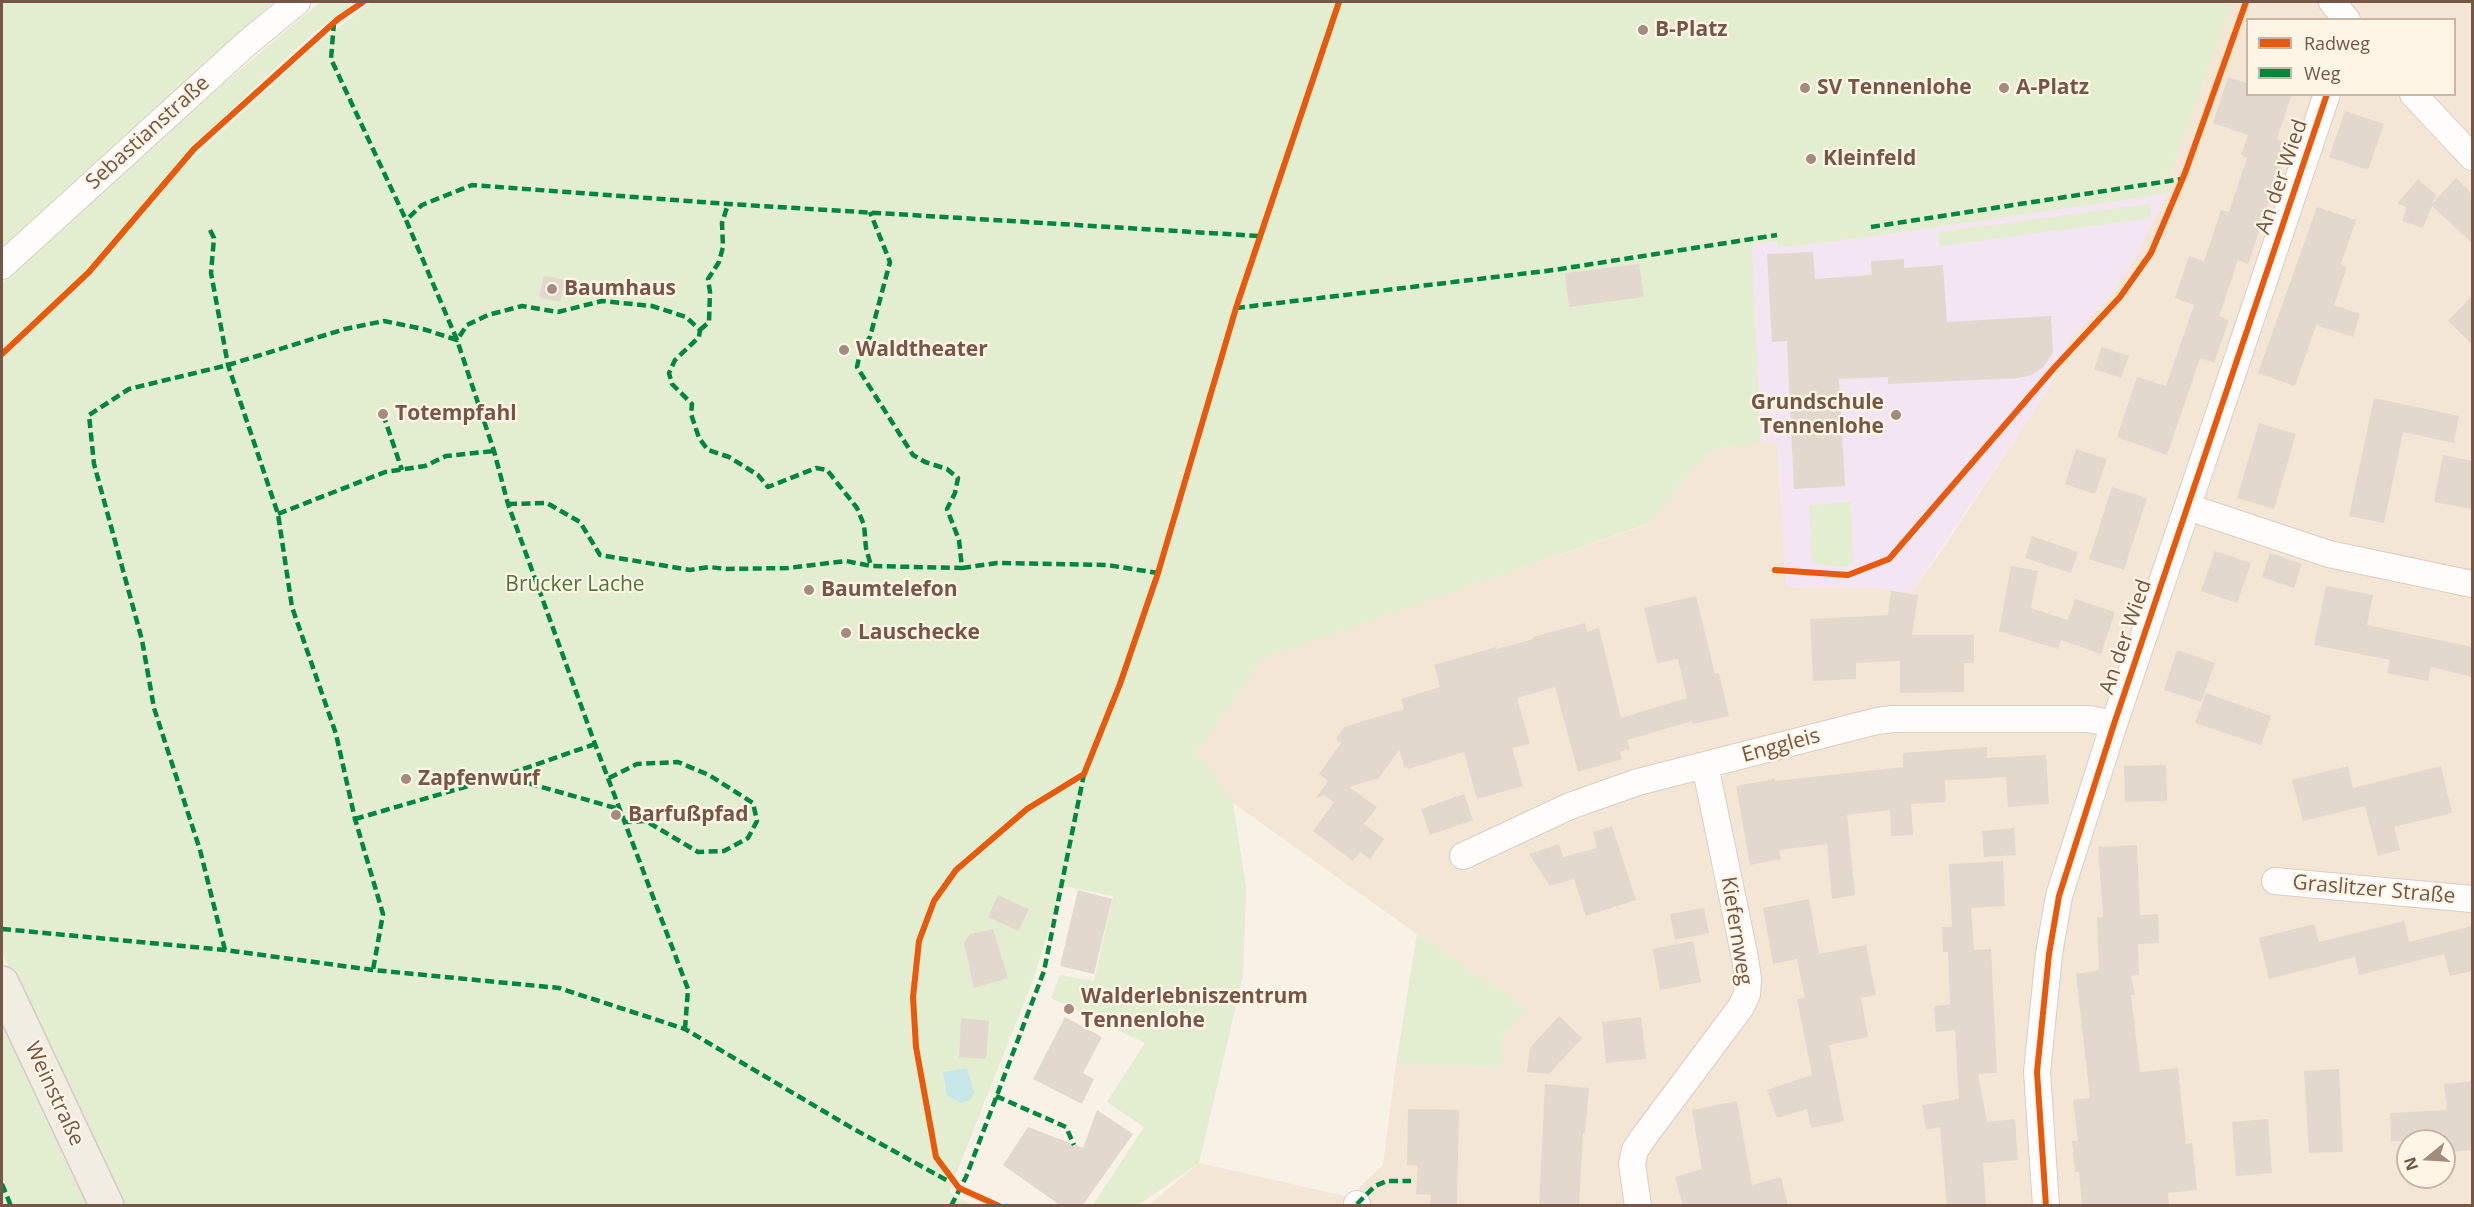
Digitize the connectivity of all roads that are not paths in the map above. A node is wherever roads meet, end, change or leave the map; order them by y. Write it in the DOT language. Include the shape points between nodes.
graph roads {
  1 [pos="297,2"];
  2 [pos="2332,2"];
  3 [pos="2345,18"];
  4 [pos="2326,96"];
  5 [pos="2415,96"];
  6 [pos="2472,157"];
  7 [pos="2,266"];
  8 [pos="2188,507"];
  9 [pos="2472,584"];
  10 [pos="2114,724"];
  11 [pos="1706,765"];
  12 [pos="1462,855"];
  13 [pos="2275,881"];
  14 [pos="2472,899"];
  15 [pos="2,983"];
  16 [pos="107,1206"];
  17 [pos="1638,1206"];
  18 [pos="2046,1206"];
  1 -- 7 [label="street, Sebastianstraße"];
  2 -- 3 [label="street"];
  4 -- 8 [label="street, An der Wied"];
  5 -- 6 [label="street"];
  8 -- 9 [label="street" via="2329,554"];
  8 -- 10 [label="street, An der Wied"];
  10 -- 11 [label="street, Enggleis" via="2090,718 1893,719"];
  10 -- 18 [label="street, An der Wied" via="2059,896 2049,954 2037,1072"];
  11 -- 12 [label="street, Enggleis" via="1587,799"];
  11 -- 17 [label="street, Kiefernweg" via="1745,958 1747,994 1742,1007 1635,1150 1632,1164"];
  13 -- 14 [label="street, Graslitzer Straße"];
  15 -- 16 [label="main road, Weinstraße"];
}
